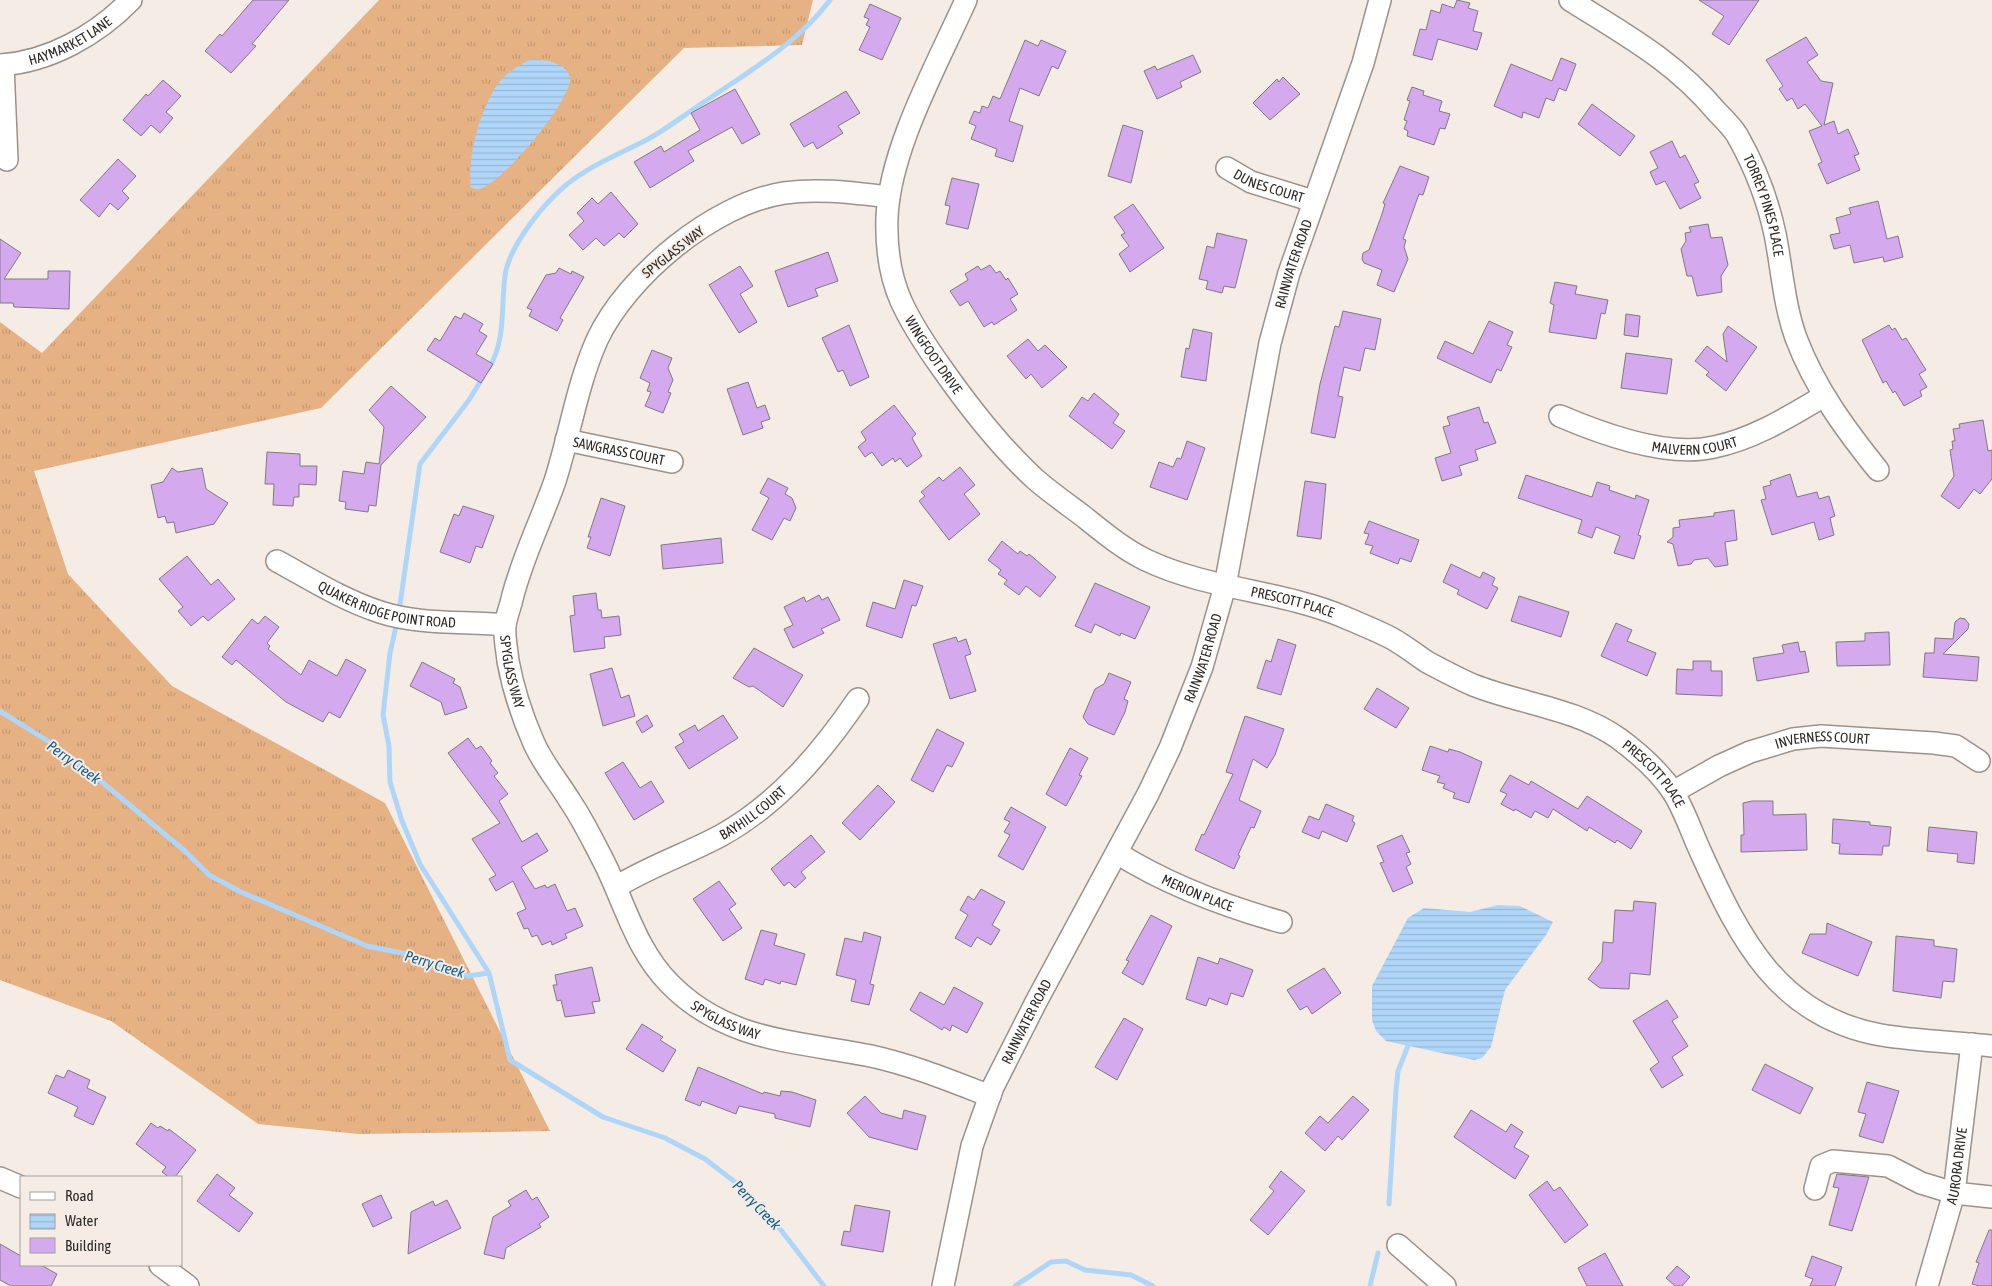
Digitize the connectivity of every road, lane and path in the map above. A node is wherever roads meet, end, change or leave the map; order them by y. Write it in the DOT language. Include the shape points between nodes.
graph roads {
  1 [pos="131,0"];
  2 [pos="966,0"];
  3 [pos="1380,0"];
  4 [pos="1570,0"];
  5 [pos="1,65"];
  6 [pos="7,160"];
  7 [pos="1227,168"];
  8 [pos="888,197"];
  9 [pos="1313,201"];
  10 [pos="1824,396"];
  11 [pos="1560,416"];
  12 [pos="566,440"];
  13 [pos="672,462"];
  14 [pos="1878,470"];
  15 [pos="277,561"];
  16 [pos="1226,586"];
  17 [pos="505,625"];
  18 [pos="858,699"];
  19 [pos="1979,761"];
  20 [pos="1673,792"];
  21 [pos="1117,853"];
  22 [pos="616,887"];
  23 [pos="1281,922"];
  24 [pos="1982,1045"];
  25 [pos="990,1096"];
  26 [pos="0,1178"];
  27 [pos="20,1187"];
  28 [pos="1815,1189"];
  29 [pos="1954,1193"];
  30 [pos="1992,1197"];
  31 [pos="1398,1245"];
  32 [pos="161,1266"];
  33 [pos="188,1286"];
  34 [pos="943,1286"];
  35 [pos="1445,1286"];
  36 [pos="1927,1286"];
  1 -- 5 [label="street, HAYMARKET LANE" via="116,16 75,42 55,52"];
  2 -- 8 [label="street, WINGFOOT DRIVE" via="916,114"];
  3 -- 9 [label="street, RAINWATER ROAD" via="1363,63"];
  4 -- 10 [label="street, TORREY PINES PLACE" via="1669,63 1736,134 1764,195 1775,232 1796,338"];
  5 -- 6 [label="street"];
  7 -- 9 [label="street, DUNES COURT" via="1251,182"];
  8 -- 12 [label="street, SPYGLASS WAY" via="812,191 781,193 750,203 713,221 673,248 642,275 615,307 584,373"];
  8 -- 16 [label="street, WINGFOOT DRIVE" via="886,223 890,269 899,297 913,327 973,412 1036,479 1108,536 1141,558"];
  9 -- 16 [label="street, RAINWATER ROAD" via="1270,343"];
  10 -- 11 [label="street, MALVERN COURT" via="1746,437 1712,448 1678,449 1646,444"];
  10 -- 14 [label="street, TORREY PINES PLACE"];
  12 -- 13 [label="street, SAWGRASS COURT"];
  12 -- 17 [label="street, SPYGLASS WAY" via="554,484 518,575"];
  15 -- 17 [label="street, QUAKER RIDGE POINT ROAD" via="347,600 381,613 425,620"];
  16 -- 20 [label="street, PRESCOTT PLACE" via="1300,601 1393,639 1470,684 1590,722 1636,752"];
  16 -- 21 [label="street, RAINWATER ROAD" via="1185,711"];
  17 -- 22 [label="street, SPYGLASS WAY" via="512,680 534,744 571,801"];
  18 -- 22 [label="street, BAYHILL COURT" via="809,764 752,816 682,856 638,873"];
  19 -- 20 [label="street, INVERNESS COURT" via="1956,746 1934,742 1821,736 1793,739 1750,752"];
  20 -- 24 [label="street, PRESCOTT PLACE" via="1741,933 1767,971 1784,988 1810,1007 1850,1026 1879,1034"];
  21 -- 23 [label="street, MERION PLACE" via="1137,866 1204,897"];
  21 -- 25 [label="street, RAINWATER ROAD" via="1022,1028"];
  22 -- 25 [label="street, SPYGLASS WAY" via="632,929 650,959 670,984 719,1020 767,1038 872,1056 934,1074"];
  24 -- 29 [label="street, AURORA DRIVE"];
  25 -- 34 [label="street, RAINWATER ROAD" via="972,1146"];
  26 -- 27 [label="street"];
  28 -- 29 [label="street" via="1821,1166 1833,1161 1888,1166 1921,1183"];
  29 -- 30 [label="street"];
  29 -- 36 [label="street, AURORA DRIVE"];
  31 -- 35 [label="street"];
  32 -- 33 [label="street"];
}
